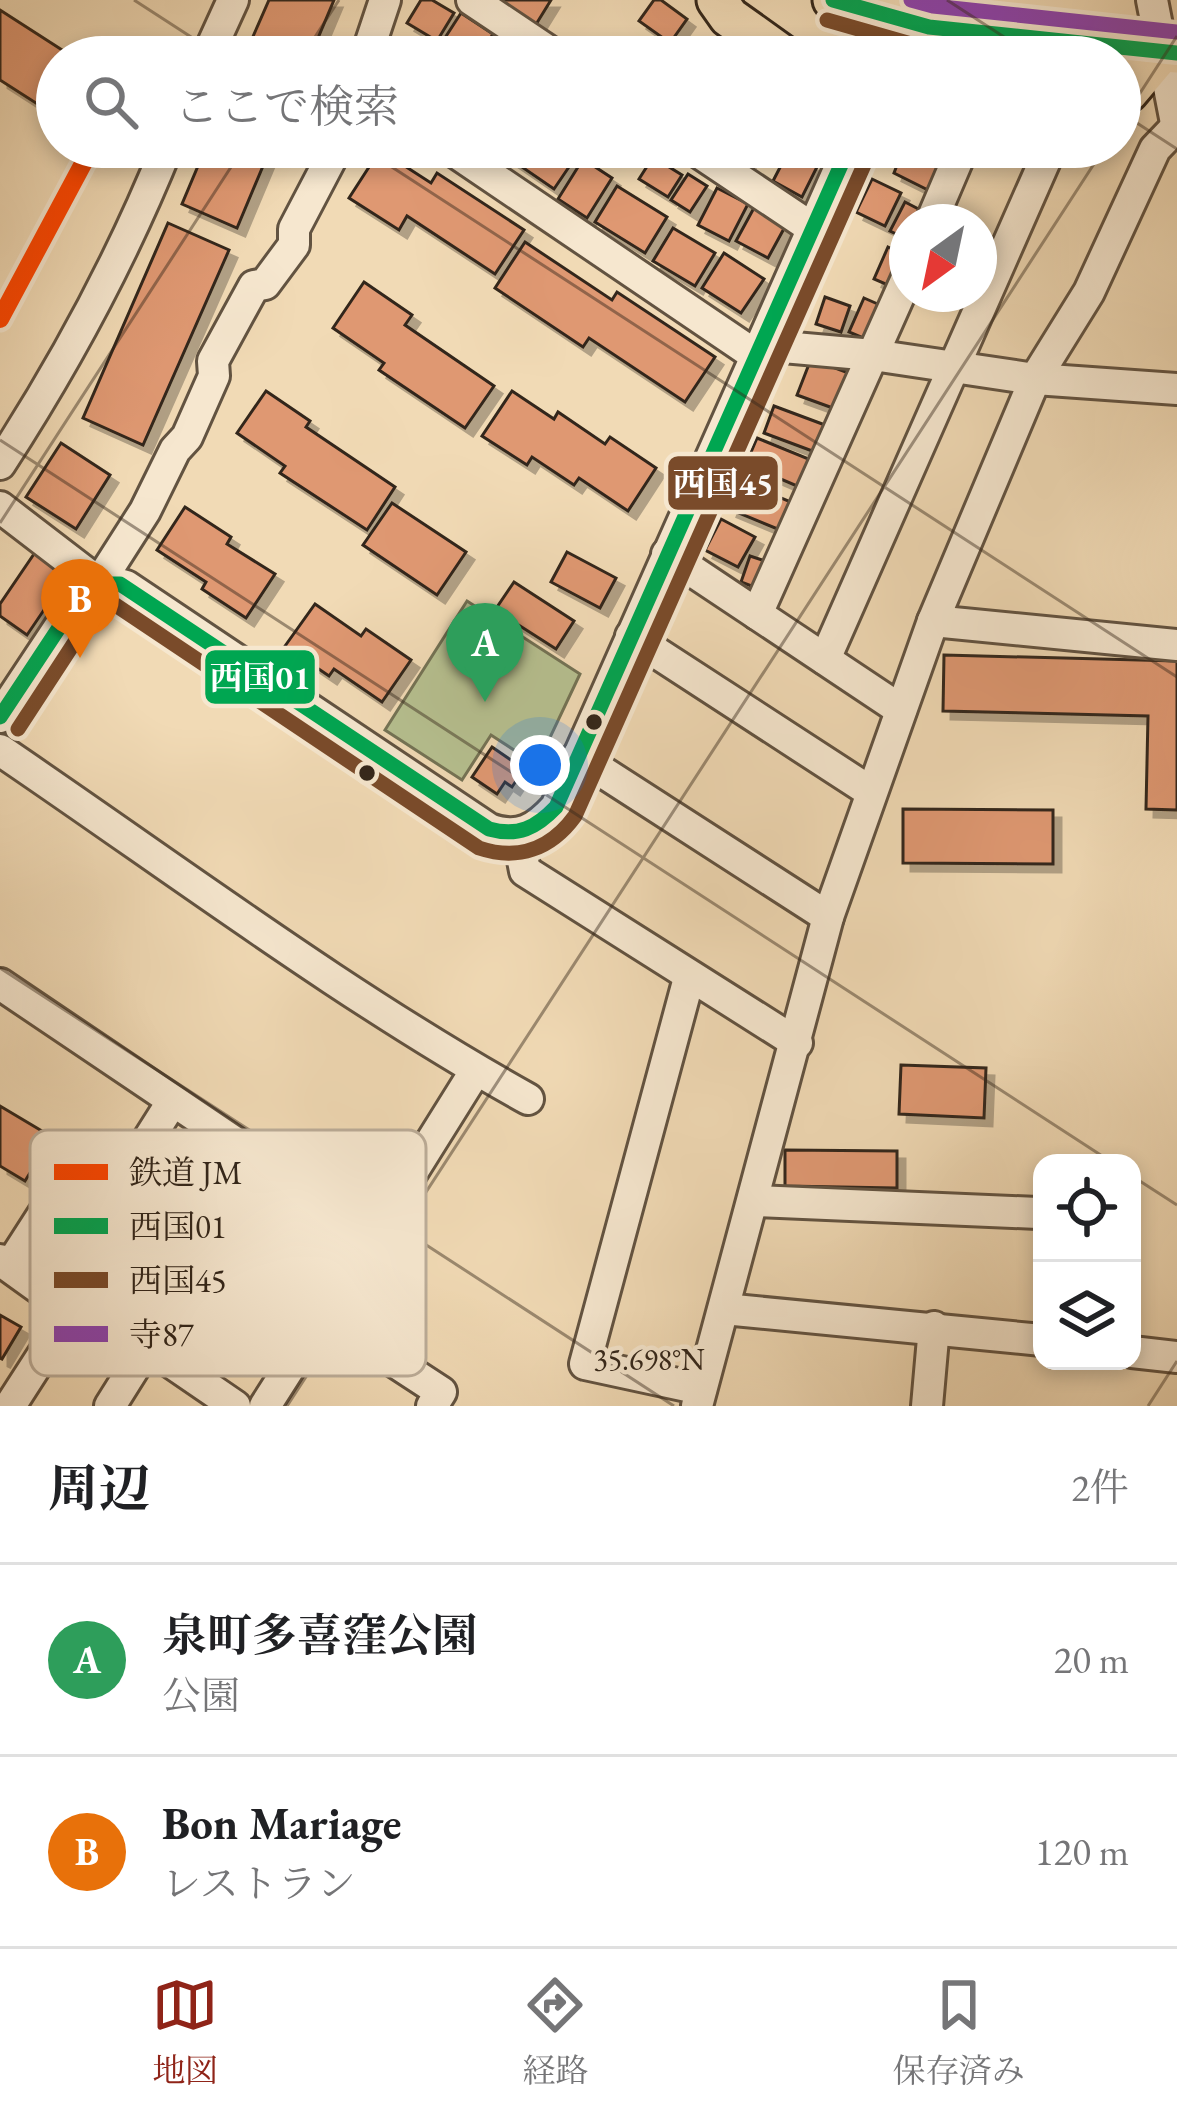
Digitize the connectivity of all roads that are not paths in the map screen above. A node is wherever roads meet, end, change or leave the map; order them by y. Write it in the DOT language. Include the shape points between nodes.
graph roads {
  1 [pos="233,0"];
  2 [pos="385,0"];
  3 [pos="472,0"];
  4 [pos="717,0"];
  5 [pos="832,0"];
  6 [pos="1152,0"];
  7 [pos="217,36"];
  8 [pos="373,36"];
  9 [pos="525,36"];
  10 [pos="756,36"];
  11 [pos="1012,36"];
  12 [pos="1169,53"];
  13 [pos="1141,80"];
  14 [pos="1177,127"];
  15 [pos="159,168"];
  16 [pos="326,168"];
  17 [pos="480,168"];
  18 [pos="722,168"];
  19 [pos="839,168"];
  20 [pos="954,168"];
  21 [pos="1042,168"];
  22 [pos="939,204"];
  23 [pos="812,228"];
  24 [pos="892,312"];
  25 [pos="758,350"];
  26 [pos="873,356"];
  27 [pos="954,367"];
  28 [pos="1035,379"];
  29 [pos="1177,389"];
  30 [pos="0,464"];
  31 [pos="0,508"];
  32 [pos="667,554"];
  33 [pos="99,583"];
  34 [pos="757,614"];
  35 [pos="933,621"];
  36 [pos="631,636"];
  37 [pos="1177,645"];
  38 [pos="825,659"];
  39 [pos="2,710"];
  40 [pos="901,710"];
  41 [pos="0,750"];
  42 [pos="578,756"];
  43 [pos="871,792"];
  44 [pos="518,834"];
  45 [pos="828,917"];
  46 [pos="689,978"];
  47 [pos="0,984"];
  48 [pos="797,1043"];
  49 [pos="476,1070"];
  50 [pos="528,1099"];
  51 [pos="172,1102"];
  52 [pos="154,1130"];
  53 [pos="214,1130"];
  54 [pos="426,1148"];
  55 [pos="754,1201"];
  56 [pos="1033,1213"];
  57 [pos="30,1231"];
  58 [pos="5,1263"];
  59 [pos="30,1281"];
  60 [pos="724,1310"];
  61 [pos="934,1327"];
  62 [pos="1033,1339"];
  63 [pos="1141,1353"];
  64 [pos="1177,1357"];
  65 [pos="30,1375"];
  66 [pos="135,1376"];
  67 [pos="285,1376"];
  68 [pos="416,1376"];
  69 [pos="194,1395"];
  70 [pos="699,1398"];
  71 [pos="10,1406"];
  72 [pos="110,1406"];
  73 [pos="235,1406"];
  74 [pos="266,1406"];
  75 [pos="432,1406"];
  76 [pos="927,1406"];
  1 -- 7 [label="street"];
  2 -- 8 [label="street"];
  3 -- 9 [label="street"];
  4 -- 10 [label="main road"];
  5 -- 11 [label="main road" via="929,27"];
  6 -- 12 [label="street"];
  12 -- 13 [label="main road"];
  12 -- 14 [label="street"];
  14 -- 28 [label="street" via="1156,149 1089,292"];
  15 -- 30 [label="street" via="64,366"];
  16 -- 33 [label="street" via="294,229 294,245 238,313 187,437"];
  17 -- 25 [label="street"];
  18 -- 23 [label="street"];
  19 -- 23 [label="street"];
  20 -- 22 [label="street"];
  21 -- 27 [label="street"];
  23 -- 25 [label="street"];
  24 -- 26 [label="street"];
  25 -- 26 [label="street"];
  25 -- 32 [label="street"];
  26 -- 27 [label="street"];
  26 -- 34 [label="street"];
  27 -- 28 [label="street"];
  27 -- 38 [label="street"];
  28 -- 29 [label="street"];
  28 -- 35 [label="street"];
  31 -- 33 [label="street"];
  32 -- 34 [label="street"];
  32 -- 36 [label="street"];
  33 -- 39 [label="street" via="82,593"];
  33 -- 44 [label="street" via="126,586 489,829"];
  34 -- 38 [label="street"];
  35 -- 37 [label="street"];
  35 -- 40 [label="street"];
  36 -- 42 [label="street"];
  36 -- 43 [label="street"];
  38 -- 40 [label="street"];
  40 -- 43 [label="street"];
  41 -- 49 [label="street"];
  42 -- 44 [label="street" via="556,807"];
  42 -- 45 [label="street"];
  43 -- 45 [label="street"];
  44 -- 46 [label="street" via="525,872"];
  45 -- 48 [label="street"];
  46 -- 48 [label="street"];
  46 -- 70 [label="street" via="585,1364"];
  47 -- 51 [label="street"];
  48 -- 55 [label="street"];
  49 -- 50 [label="street"];
  49 -- 54 [label="street"];
  51 -- 52 [label="street"];
  51 -- 53 [label="street"];
  55 -- 56 [label="street"];
  55 -- 60 [label="street"];
  57 -- 58 [label="street"];
  58 -- 59 [label="street"];
  60 -- 61 [label="street"];
  60 -- 70 [label="street"];
  61 -- 62 [label="street"];
  61 -- 76 [label="street"];
  63 -- 64 [label="street"];
  65 -- 71 [label="street"];
  66 -- 72 [label="street"];
  67 -- 74 [label="street"];
  68 -- 75 [label="street" via="441,1392"];
  69 -- 73 [label="street"];
}
